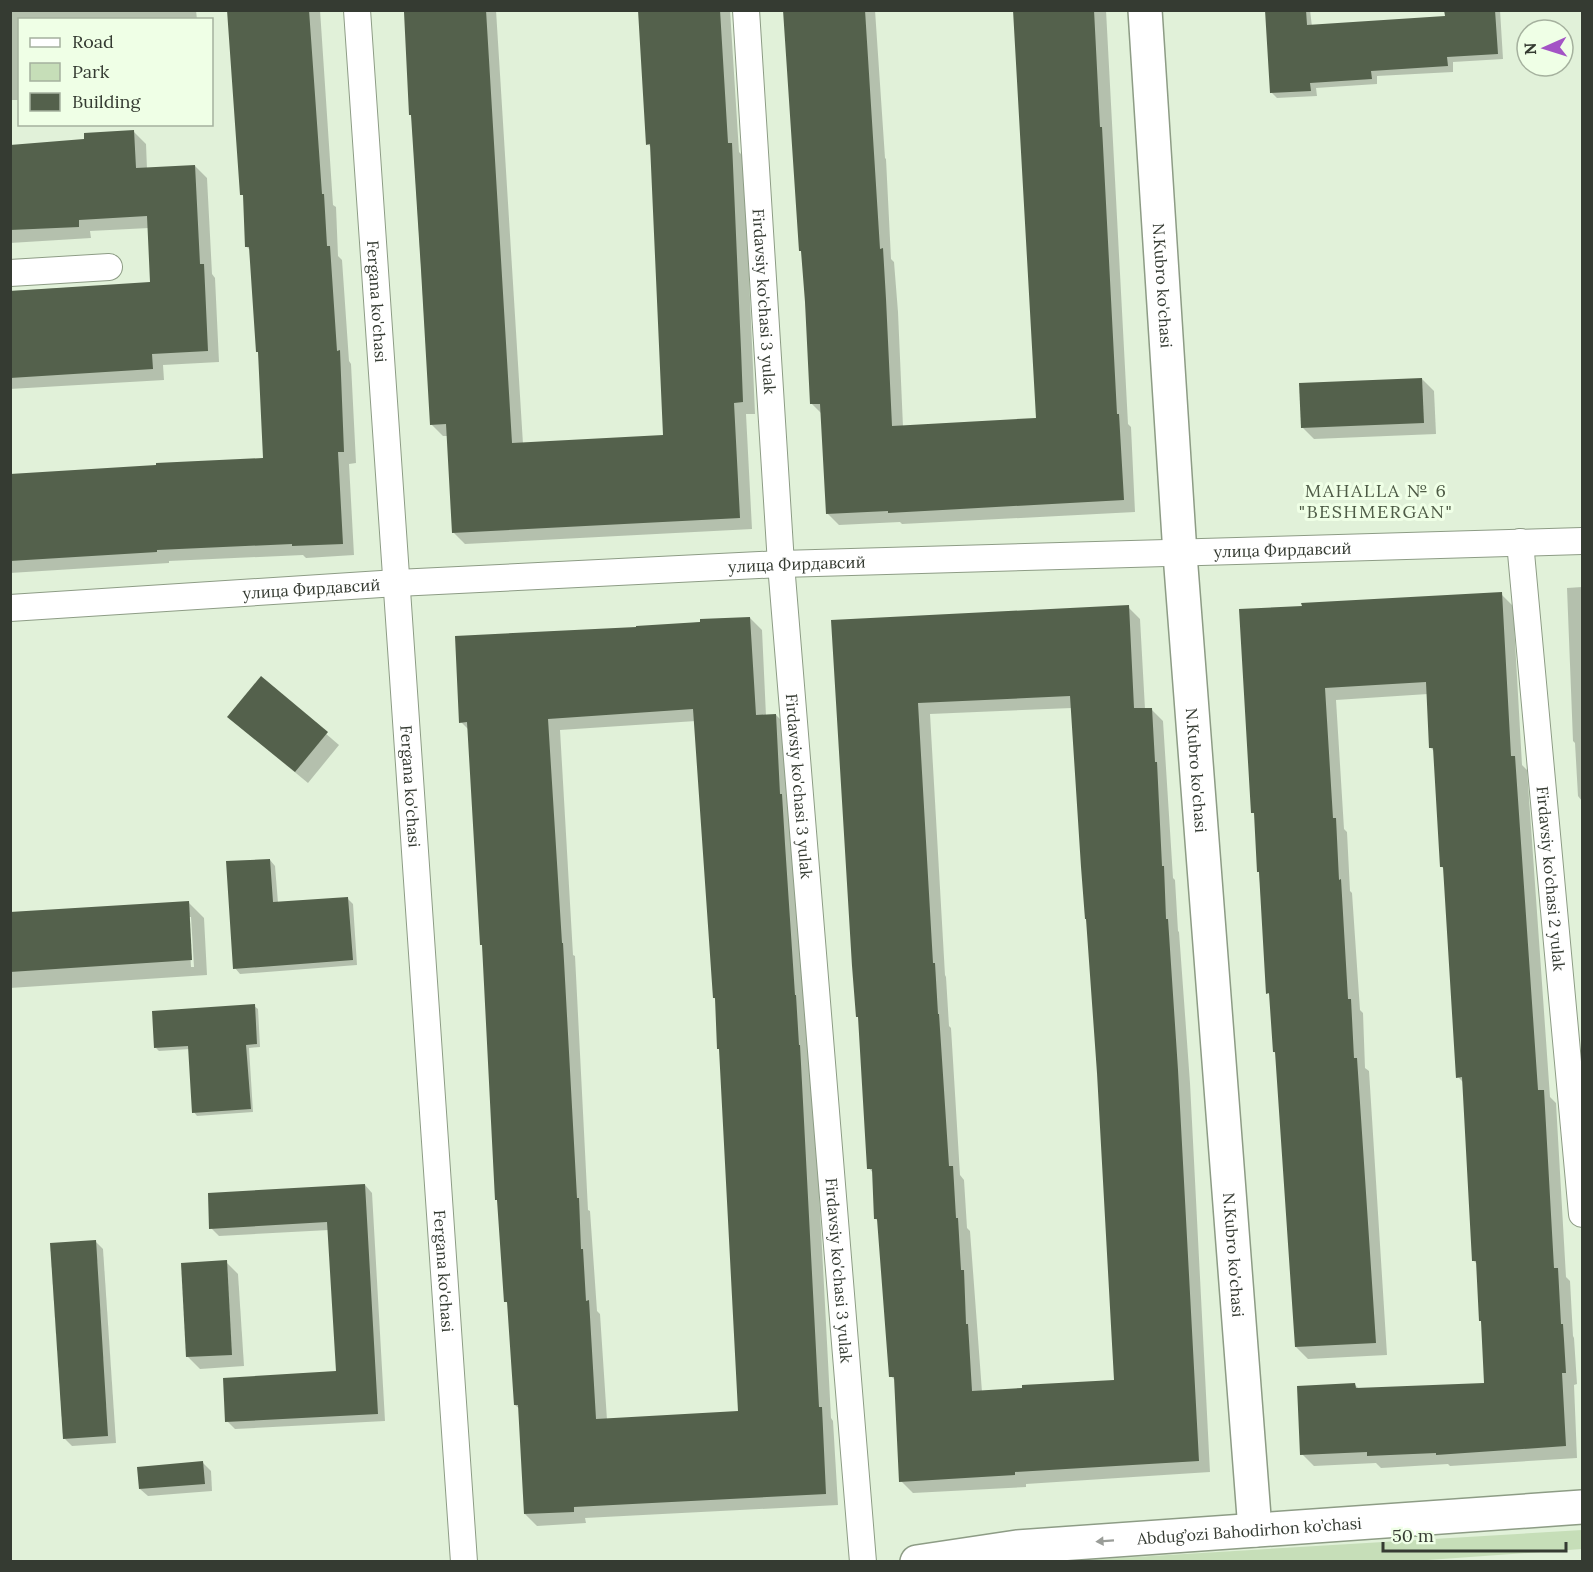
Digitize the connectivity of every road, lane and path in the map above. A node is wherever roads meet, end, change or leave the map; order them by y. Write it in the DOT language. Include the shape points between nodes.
graph roads {
  1 [pos="357,10"];
  2 [pos="746,10"];
  3 [pos="1145,10"];
  4 [pos="109,267"];
  5 [pos="10,273"];
  6 [pos="1582,541"];
  7 [pos="1520,542"];
  8 [pos="1180,554"];
  9 [pos="781,564"];
  10 [pos="397,583"];
  11 [pos="10,608"];
  12 [pos="1582,1214"];
  13 [pos="1582,1507"];
  14 [pos="1255,1530"];
  15 [pos="464,1562"];
  16 [pos="863,1562"];
  17 [pos="917,1562"];
  1 -- 10 [label="street, Fergana ko'chasi"];
  2 -- 9 [label="street, Firdavsiy ko'chasi 3 yulak"];
  3 -- 8 [label="street, N.Kubro ko'chasi"];
  4 -- 5 [label="street"];
  6 -- 7 [label="street, улица Фирдавсий"];
  7 -- 8 [label="street, улица Фирдавсий"];
  7 -- 12 [label="street, Firdavsiy ko'chasi 2 yulak"];
  8 -- 9 [label="street, улица Фирдавсий"];
  8 -- 14 [label="street, N.Kubro ko'chasi"];
  9 -- 10 [label="street, улица Фирдавсий"];
  9 -- 16 [label="street, Firdavsiy ko'chasi 3 yulak"];
  10 -- 11 [label="street, улица Фирдавсий"];
  10 -- 15 [label="street, Fergana ko'chasi"];
  13 -- 14 [label="street, Abdug’ozi Bahodirhon ko’chasi"];
  14 -- 17 [label="street, Abdug’ozi Bahodirhon ko’chasi, one-way" via="1017,1547"];
}
